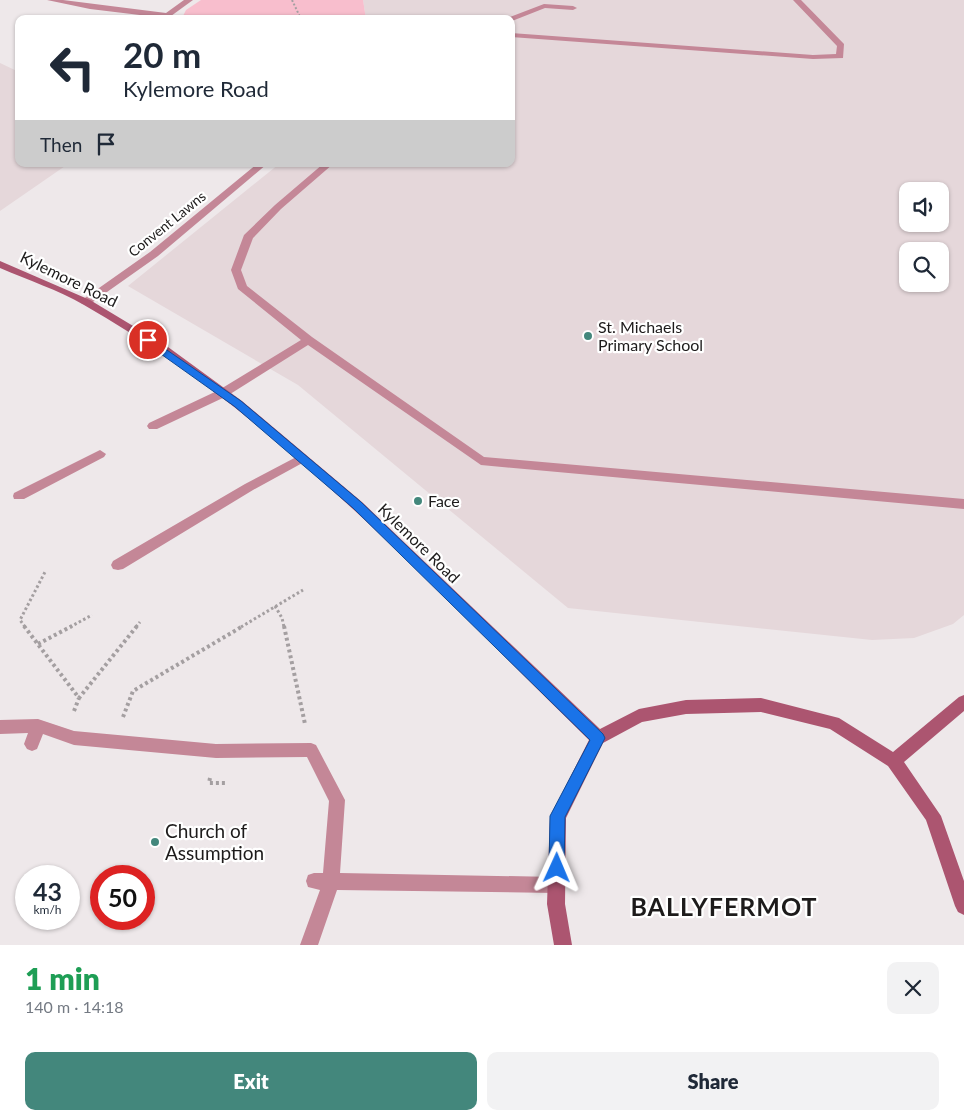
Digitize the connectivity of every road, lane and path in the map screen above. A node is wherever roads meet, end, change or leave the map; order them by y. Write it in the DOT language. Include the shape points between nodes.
graph roads {
  1 [pos="51,0"];
  2 [pos="189,0"];
  3 [pos="292,0"];
  4 [pos="797,0"];
  5 [pos="573,8"];
  6 [pos="152,15"];
  7 [pos="170,15"];
  8 [pos="299,15"];
  9 [pos="515,17"];
  10 [pos="515,35"];
  11 [pos="258,167"];
  12 [pos="325,167"];
  13 [pos="0,264"];
  14 [pos="86,302"];
  15 [pos="308,340"];
  16 [pos="223,393"];
  17 [pos="153,426"];
  18 [pos="100,454"];
  19 [pos="302,458"];
  20 [pos="19,496"];
  21 [pos="964,504"];
  22 [pos="118,565"];
  23 [pos="45,572"];
  24 [pos="302,590"];
  25 [pos="275,606"];
  26 [pos="92,615"];
  27 [pos="140,622"];
  28 [pos="38,644"];
  29 [pos="79,698"];
  30 [pos="964,702"];
  31 [pos="77,706"];
  32 [pos="38,726"];
  33 [pos="0,727"];
  34 [pos="598,738"];
  35 [pos="113,741"];
  36 [pos="32,744"];
  37 [pos="311,750"];
  38 [pos="894,761"];
  39 [pos="209,783"];
  40 [pos="226,783"];
  41 [pos="323,881"];
  42 [pos="556,885"];
  43 [pos="964,906"];
  44 [pos="309,945"];
  45 [pos="563,945"];
  1 -- 6 [label="street"];
  2 -- 7 [label="street"];
  3 -- 8 [label="path"];
  4 -- 10 [label="street" via="841,46 840,56 813,57"];
  5 -- 9 [label="street" via="544,6"];
  11 -- 14 [label="street, Convent Lawns" via="154,254"];
  12 -- 15 [label="street" via="248,237 236,270 242,287"];
  13 -- 14 [label="main road, Kylemore Road"];
  14 -- 16 [label="main road, Kylemore Road" via="164,350"];
  15 -- 16 [label="street"];
  15 -- 21 [label="street" via="481,461"];
  16 -- 17 [label="street"];
  16 -- 19 [label="main road, Kylemore Road"];
  18 -- 20 [label="street"];
  19 -- 22 [label="street"];
  19 -- 34 [label="main road, Kylemore Road" via="357,505"];
  23 -- 28 [label="path" via="20,620"];
  24 -- 25 [label="path"];
  25 -- 35 [label="path" via="134,691"];
  25 -- 37 [label="path" via="282,618"];
  26 -- 28 [label="path"];
  27 -- 29 [label="path"];
  28 -- 29 [label="path"];
  29 -- 31 [label="path"];
  30 -- 38 [label="main road"];
  32 -- 33 [label="street"];
  32 -- 35 [label="street" via="74,738"];
  32 -- 36 [label="street"];
  34 -- 38 [label="main road" via="639,716 686,707 760,705 834,723"];
  34 -- 42 [label="main road" via="558,816"];
  35 -- 37 [label="street" via="216,751"];
  37 -- 41 [label="street" via="337,800"];
  38 -- 43 [label="main road" via="933,816"];
  39 -- 40 [label="path"];
  41 -- 42 [label="street"];
  41 -- 44 [label="street"];
  42 -- 45 [label="main road"];
}
